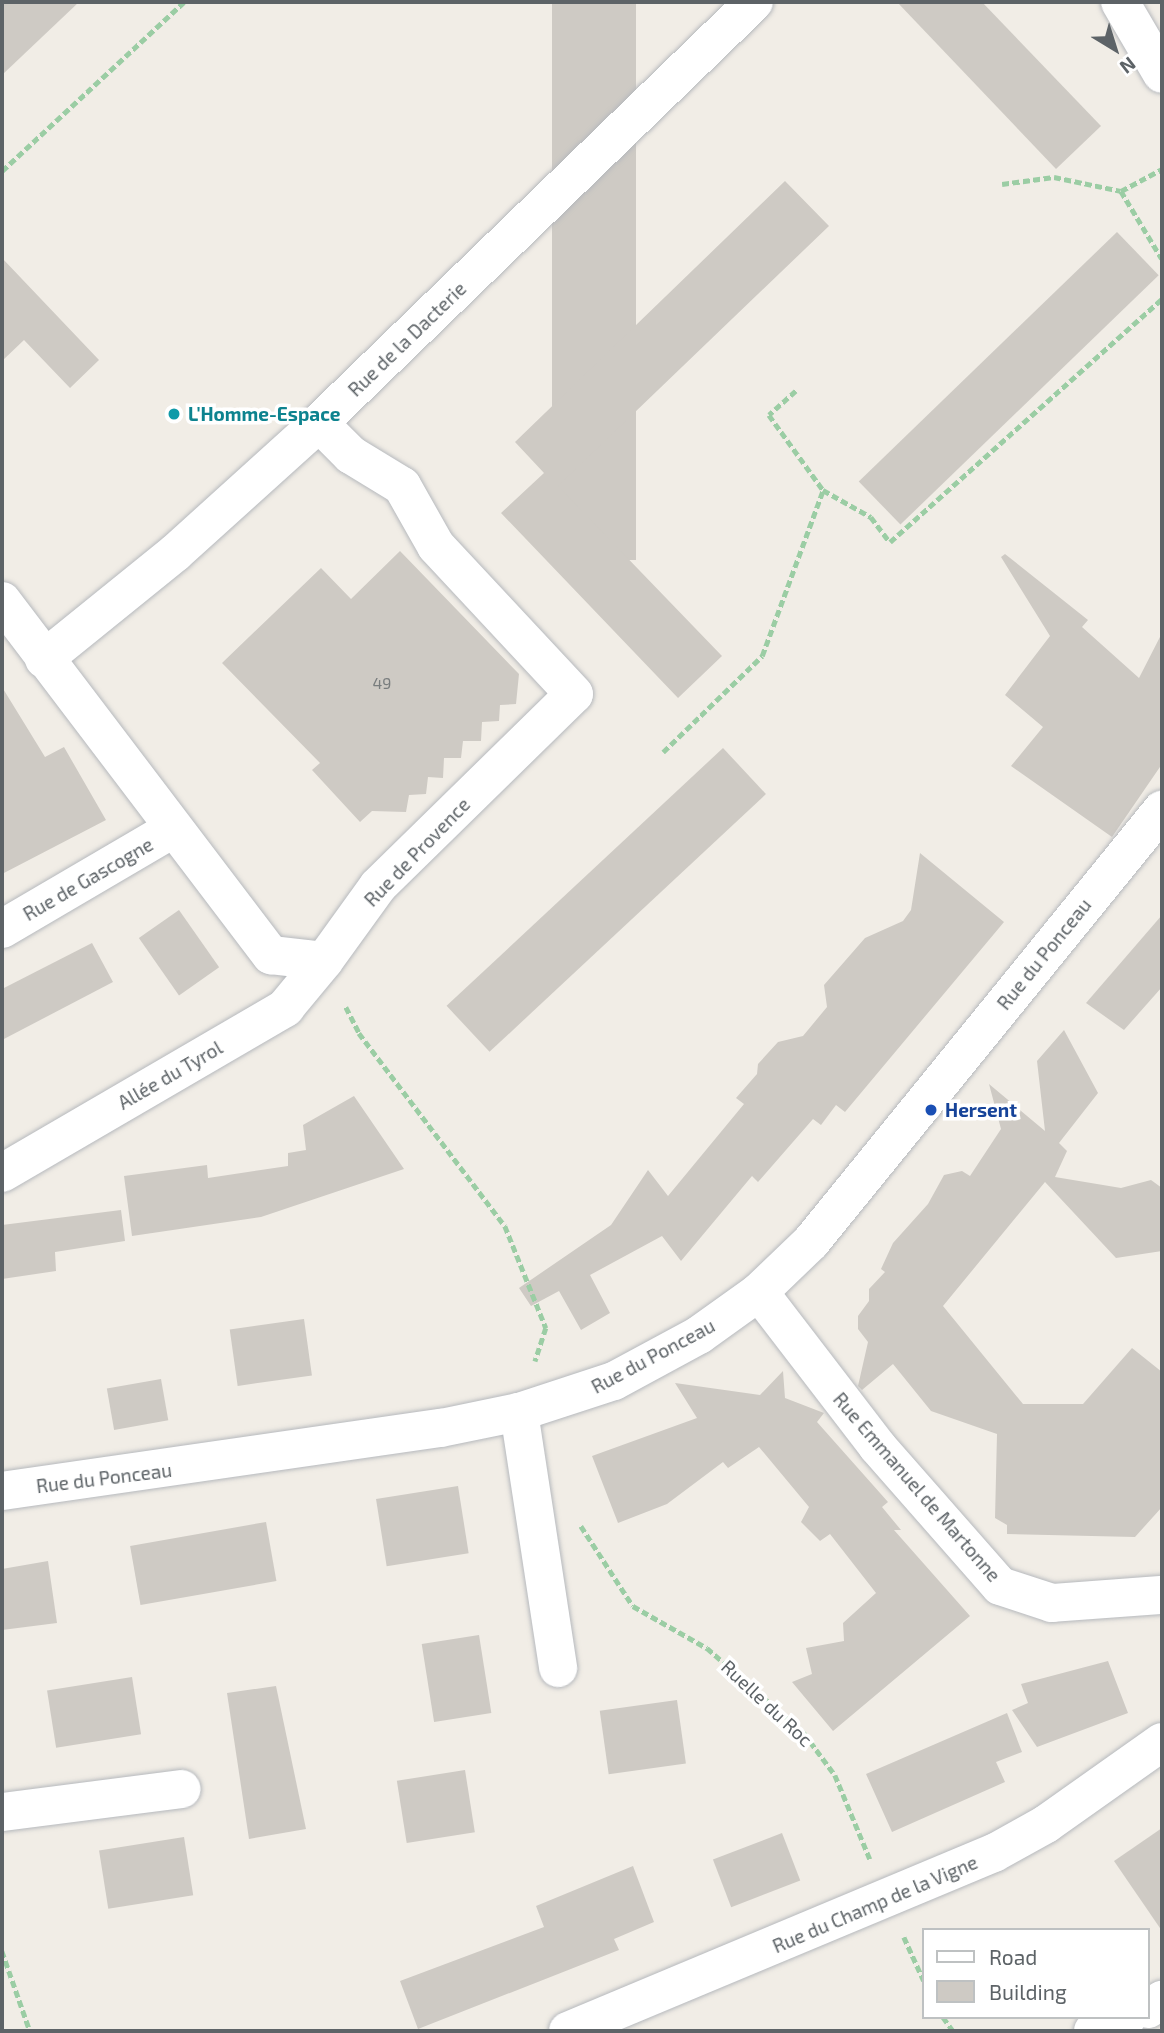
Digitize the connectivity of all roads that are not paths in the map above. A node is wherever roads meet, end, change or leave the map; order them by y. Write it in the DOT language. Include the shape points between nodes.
graph roads {
  1 [pos="754,2"];
  2 [pos="1121,2"];
  3 [pos="1162,74"];
  4 [pos="319,423"];
  5 [pos="2,601"];
  6 [pos="44,659"];
  7 [pos="1162,810"];
  8 [pos="174,828"];
  9 [pos="2,929"];
  10 [pos="324,961"];
  11 [pos="2,1172"];
  12 [pos="758,1292"];
  13 [pos="519,1412"];
  14 [pos="2,1491"];
  15 [pos="1162,1595"];
  16 [pos="558,1668"];
  17 [pos="1162,1742"];
  18 [pos="182,1789"];
  19 [pos="2,1812"];
  20 [pos="1122,2019"];
  21 [pos="568,2031"];
  22 [pos="1093,2031"];
  1 -- 4 [label="street, Rue de la Dacterie"];
  2 -- 3 [label="street"];
  4 -- 6 [label="street, Rue de la Dacterie" via="174,553"];
  4 -- 10 [label="street, Rue de Provence" via="351,455 402,486 436,546 575,694 378,887"];
  5 -- 6 [label="street"];
  6 -- 8 [label="street"];
  7 -- 12 [label="street, Rue du Ponceau" via="811,1242"];
  8 -- 9 [label="street, Rue de Gascogne"];
  8 -- 10 [label="street" via="271,955"];
  10 -- 11 [label="street, Allée du Tyrol" via="285,1008"];
  12 -- 13 [label="street, Rue du Ponceau" via="699,1335 614,1381"];
  12 -- 15 [label="street, Rue Emmanuel de Martonne" via="877,1446 1000,1586 1052,1603"];
  13 -- 14 [label="street, Rue du Ponceau" via="441,1429"];
  13 -- 16 [label="street"];
  17 -- 21 [label="street, Rue du Champ de la Vigne" via="1046,1824 887,1900"];
  18 -- 19 [label="street"];
  20 -- 22 [label="street"];
}
